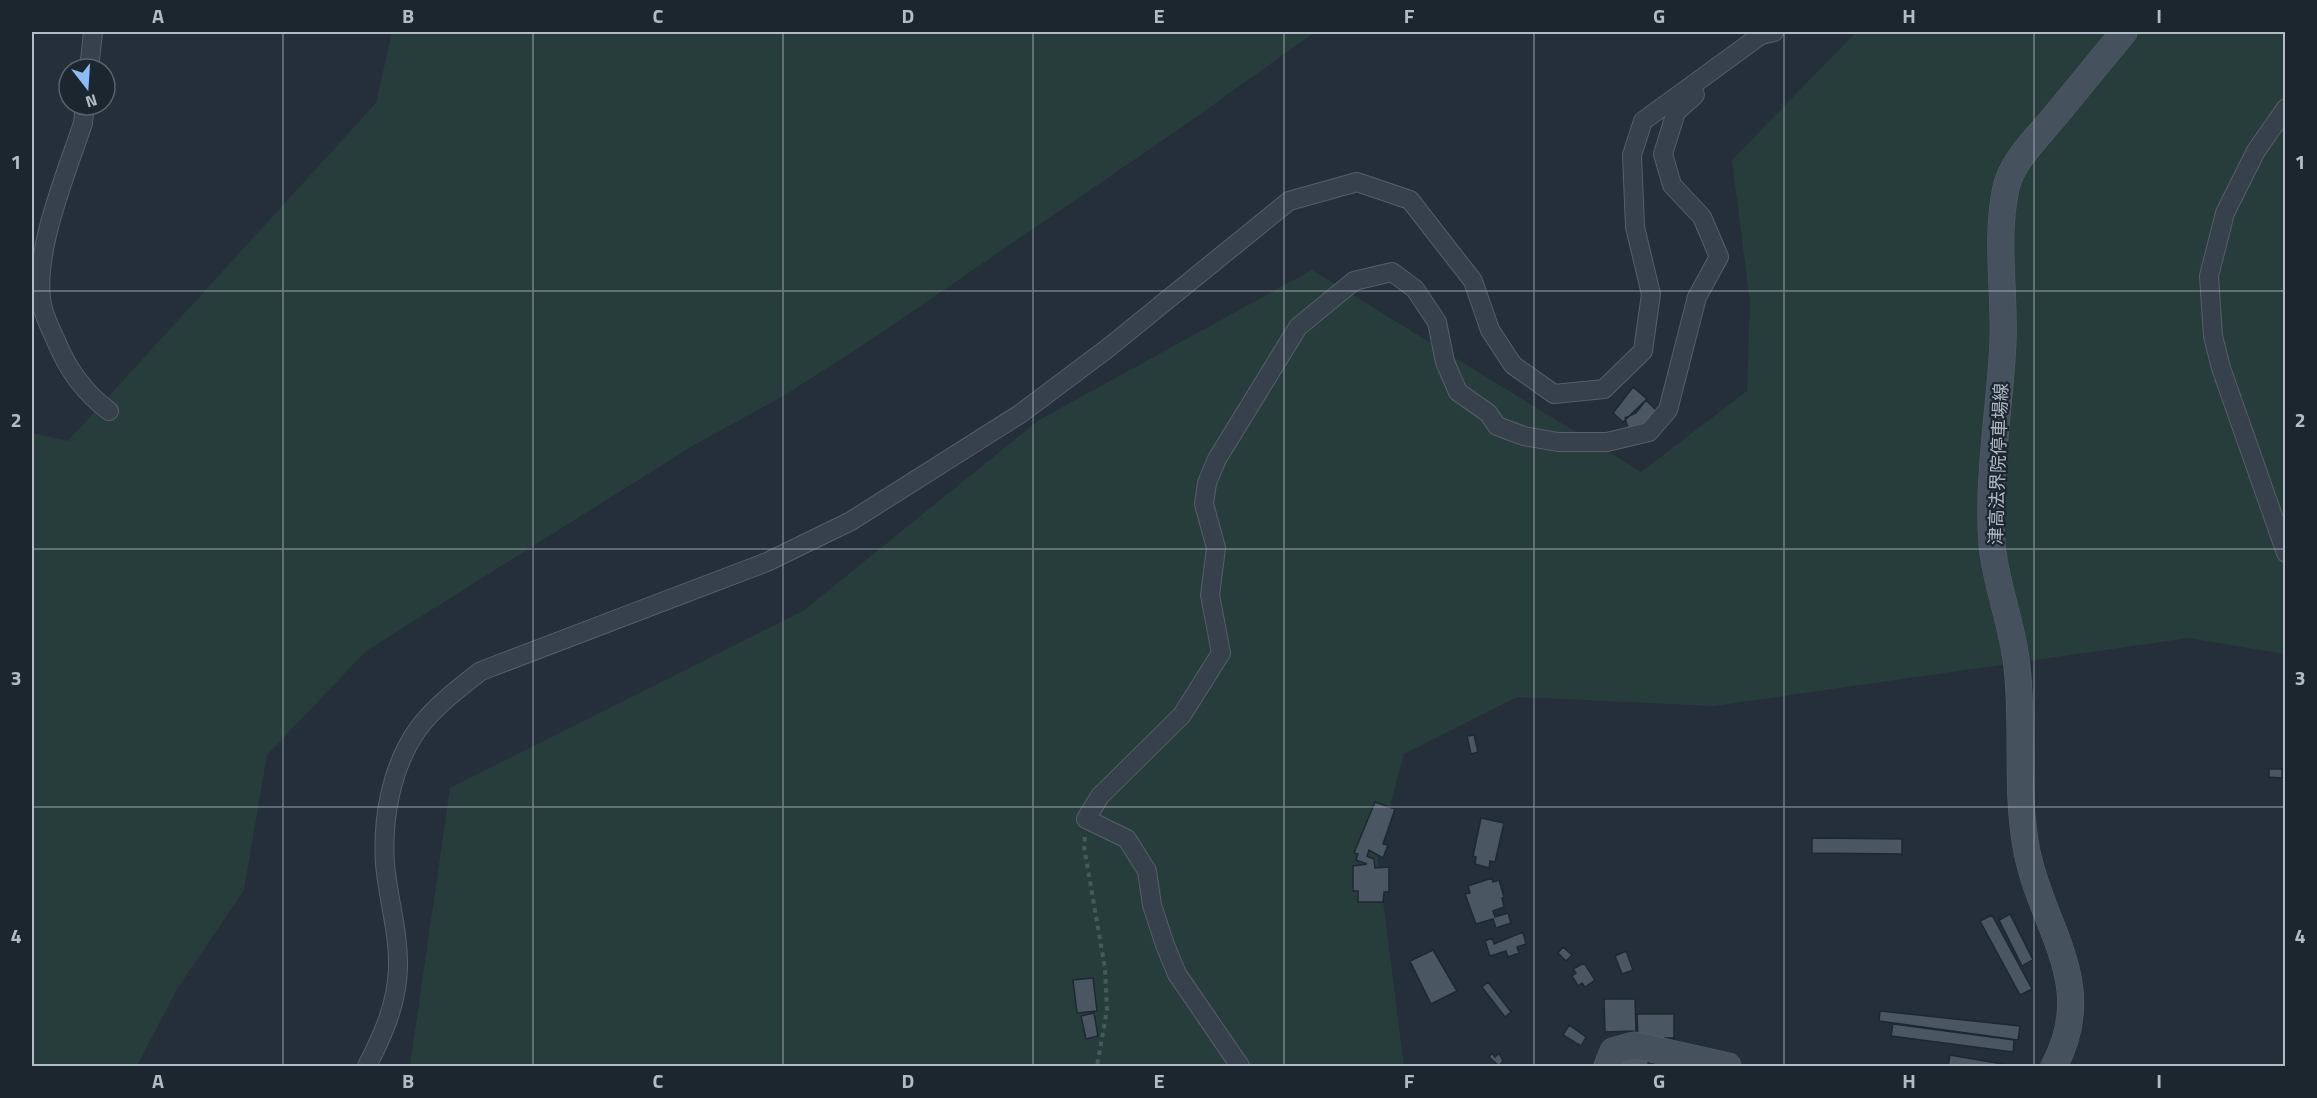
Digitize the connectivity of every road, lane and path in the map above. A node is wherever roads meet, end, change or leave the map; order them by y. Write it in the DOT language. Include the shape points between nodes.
graph roads {
  1 [pos="93,32"];
  2 [pos="1774,32"];
  3 [pos="2124,32"];
  4 [pos="90,57"];
  5 [pos="1696,81"];
  6 [pos="2286,108"];
  7 [pos="84,117"];
  8 [pos="109,411"];
  9 [pos="2286,552"];
  10 [pos="1086,819"];
  11 [pos="1660,1059"];
  12 [pos="367,1066"];
  13 [pos="1097,1066"];
  14 [pos="1240,1066"];
  15 [pos="1607,1066"];
  16 [pos="1728,1066"];
  17 [pos="2054,1066"];
  1 -- 4 [label="street"];
  2 -- 5 [label="street" via="1761,35"];
  3 -- 17 [label="main road, 津高法界院停車場線" via="2019,160 2006,187 2002,230 2003,339 1992,545 2018,668 2019,802 2028,856 2066,966 2073,1014"];
  5 -- 10 [label="street" via="1695,95 1676,112 1663,154 1672,185 1702,217 1719,256 1698,297 1668,410 1649,432 1606,442 1558,442 1497,426 1488,413 1458,392 1445,362 1437,322 1415,288 1392,272 1354,281 1298,327 1217,459 1207,483 1204,504 1216,548 1210,595 1221,653 1182,715 1100,796"];
  5 -- 12 [label="street" via="1643,121 1632,155 1635,227 1652,294 1643,351 1604,389 1554,394 1513,365 1490,330 1473,280 1410,200 1357,182 1289,201 1029,408 851,521 767,562 481,671 458,688 418,729 399,764 386,814 385,864 395,917 398,969 389,1022"];
  6 -- 9 [label="street" via="2256,151 2225,213 2209,276 2213,336 2221,368"];
  7 -- 8 [label="street" via="48,234 42,264 43,308 65,363"];
  10 -- 13 [label="path" via="1084,847 1105,968 1107,1010"];
  10 -- 14 [label="street" via="1126,839 1147,871 1152,905 1177,974"];
  11 -- 15 [label="main road" via="1634,1045 1613,1051"];
  11 -- 16 [label="main road"];
}
